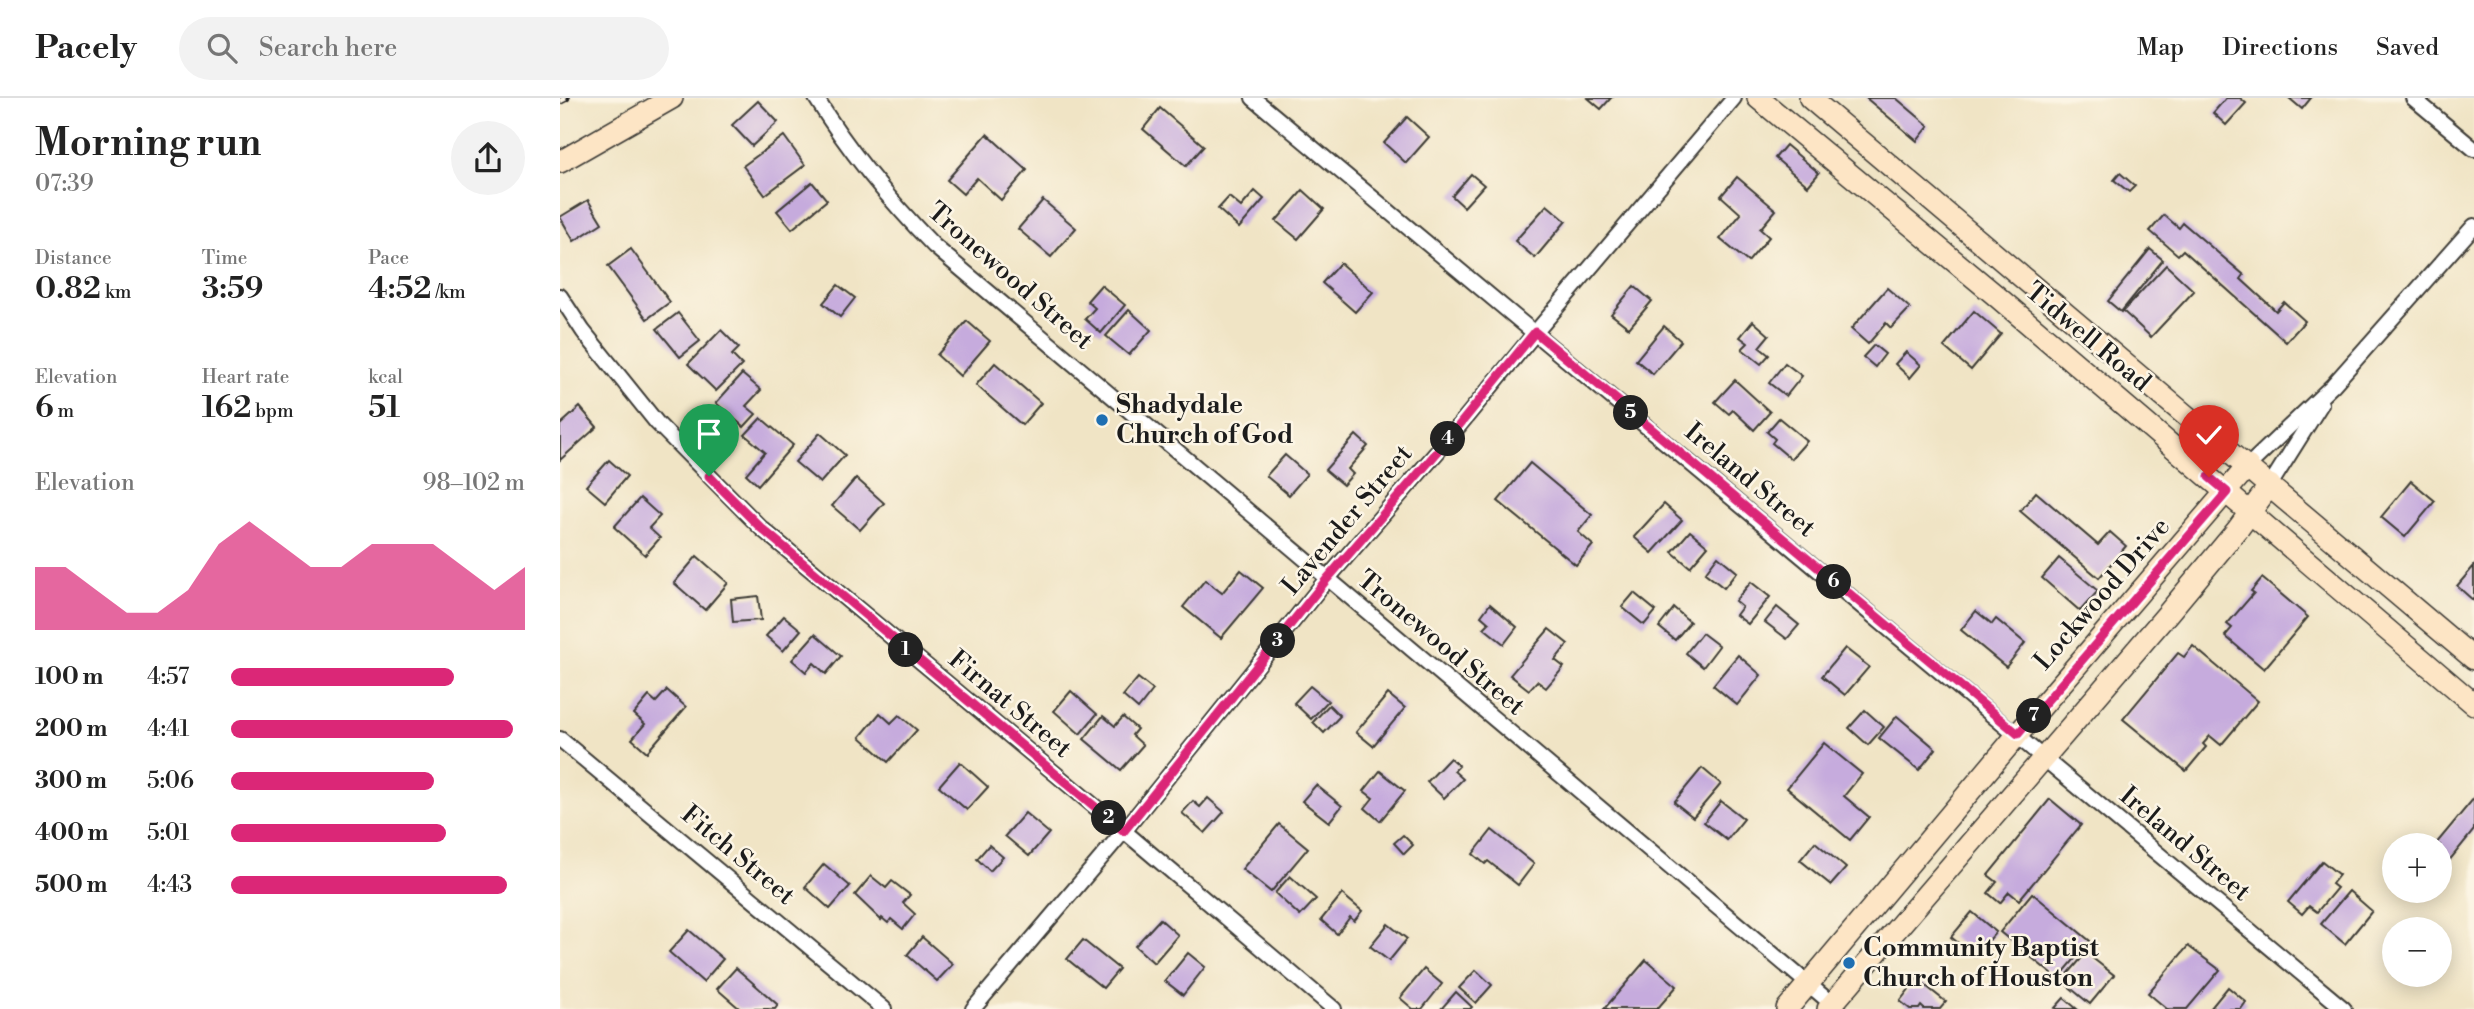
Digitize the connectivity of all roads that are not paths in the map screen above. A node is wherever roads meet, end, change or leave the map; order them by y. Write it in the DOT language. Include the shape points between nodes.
graph roads {
  1 [pos="672,98"];
  2 [pos="816,98"];
  3 [pos="1253,98"];
  4 [pos="1734,98"];
  5 [pos="1758,98"];
  6 [pos="1810,98"];
  7 [pos="2413,98"];
  8 [pos="2474,149"];
  9 [pos="560,162"];
  10 [pos="2474,226"];
  11 [pos="2014,270"];
  12 [pos="1994,294"];
  13 [pos="560,296"];
  14 [pos="1535,332"];
  15 [pos="2333,385"];
  16 [pos="2248,466"];
  17 [pos="2270,485"];
  18 [pos="2227,492"];
  19 [pos="2251,512"];
  20 [pos="1327,579"];
  21 [pos="2474,659"];
  22 [pos="2474,704"];
  23 [pos="2018,734"];
  24 [pos="560,739"];
  25 [pos="2045,758"];
  26 [pos="1124,831"];
  27 [pos="1808,984"];
  28 [pos="1833,1007"];
  29 [pos="884,1009"];
  30 [pos="973,1009"];
  31 [pos="1334,1009"];
  32 [pos="1787,1009"];
  33 [pos="2344,1009"];
  1 -- 9 [label="main road"];
  2 -- 20 [label="street, Tronewood Street" via="866,172 934,246"];
  3 -- 14 [label="street, Ireland Street"];
  4 -- 14 [label="street, Lavender Street"];
  5 -- 12 [label="main road, Tidwell Road"];
  6 -- 11 [label="main road, Tidwell Road"];
  7 -- 8 [label="street"];
  10 -- 15 [label="street, Lockwood Drive"];
  11 -- 12 [label="main road"];
  11 -- 16 [label="main road, Tidwell Road"];
  12 -- 18 [label="main road, Tidwell Road"];
  13 -- 26 [label="street, Firnat Street" via="657,424 761,528"];
  14 -- 20 [label="street, Lavender Street"];
  14 -- 23 [label="street, Ireland Street"];
  15 -- 16 [label="street, Lockwood Drive"];
  15 -- 17 [label="street, Lockwood Drive"];
  16 -- 17 [label="main road, Tidwell Road"];
  16 -- 18 [label="main road, Lockwood Drive"];
  17 -- 19 [label="main road, Lockwood Drive"];
  17 -- 21 [label="main road, Tidwell Road"];
  18 -- 19 [label="main road, Tidwell Road"];
  18 -- 23 [label="main road, Lockwood Drive"];
  19 -- 22 [label="main road, Tidwell Road"];
  19 -- 25 [label="main road, Lockwood Drive"];
  20 -- 26 [label="street, Lavender Street"];
  20 -- 27 [label="street, Tronewood Street"];
  23 -- 25 [label="street, Ireland Street"];
  23 -- 27 [label="main road, Lockwood Drive"];
  24 -- 29 [label="street, Fitch Street"];
  25 -- 28 [label="main road, Lockwood Drive"];
  25 -- 33 [label="street, Ireland Street"];
  26 -- 30 [label="street, Lavender Street"];
  26 -- 31 [label="street, Firnat Street"];
  27 -- 28 [label="street, Tronewood Street"];
  27 -- 32 [label="main road, Lockwood Drive"];
}
